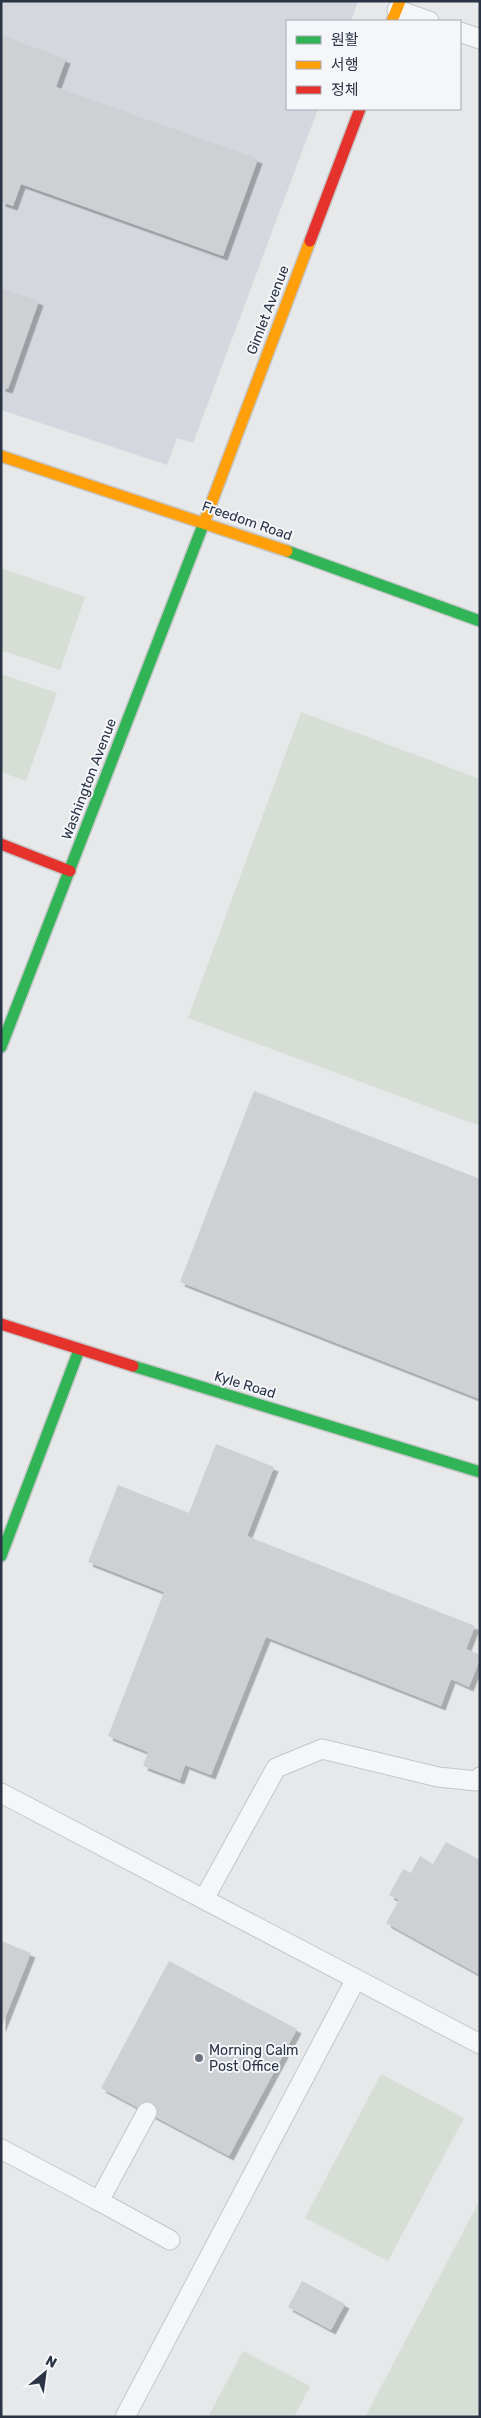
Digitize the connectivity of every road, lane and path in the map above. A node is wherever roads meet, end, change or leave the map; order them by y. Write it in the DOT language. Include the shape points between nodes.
graph roads {
  1 [pos="396,11"];
  2 [pos="427,20"];
  3 [pos="461,32"];
  4 [pos="480,39"];
  5 [pos="360,110"];
  6 [pos="1,456"];
  7 [pos="204,522"];
  8 [pos="480,621"];
  9 [pos="1,844"];
  10 [pos="70,870"];
  11 [pos="1,1047"];
  12 [pos="1,1324"];
  13 [pos="79,1350"];
  14 [pos="480,1472"];
  15 [pos="1,1556"];
  16 [pos="480,1777"];
  17 [pos="1,1793"];
  18 [pos="204,1900"];
  19 [pos="356,1979"];
  20 [pos="480,2044"];
  21 [pos="146,2112"];
  22 [pos="1,2149"];
  23 [pos="98,2201"];
  24 [pos="170,2240"];
  25 [pos="124,2417"];
  1 -- 2 [label="lane"];
  3 -- 4 [label="lane"];
  5 -- 7 [label="street, Gimlet Avenue"];
  6 -- 7 [label="street, Freedom Road"];
  7 -- 8 [label="street, Freedom Road"];
  7 -- 10 [label="street, Washington Avenue"];
  9 -- 10 [label="street"];
  10 -- 11 [label="street, Washington Avenue"];
  12 -- 13 [label="street, Kyle Road"];
  13 -- 14 [label="street, Kyle Road"];
  13 -- 15 [label="street"];
  16 -- 18 [label="lane" via="477,1781 438,1777 322,1749 276,1768"];
  17 -- 18 [label="lane"];
  18 -- 19 [label="lane"];
  19 -- 20 [label="lane"];
  19 -- 25 [label="lane"];
  21 -- 23 [label="lane"];
  22 -- 23 [label="lane"];
  23 -- 24 [label="lane"];
}
